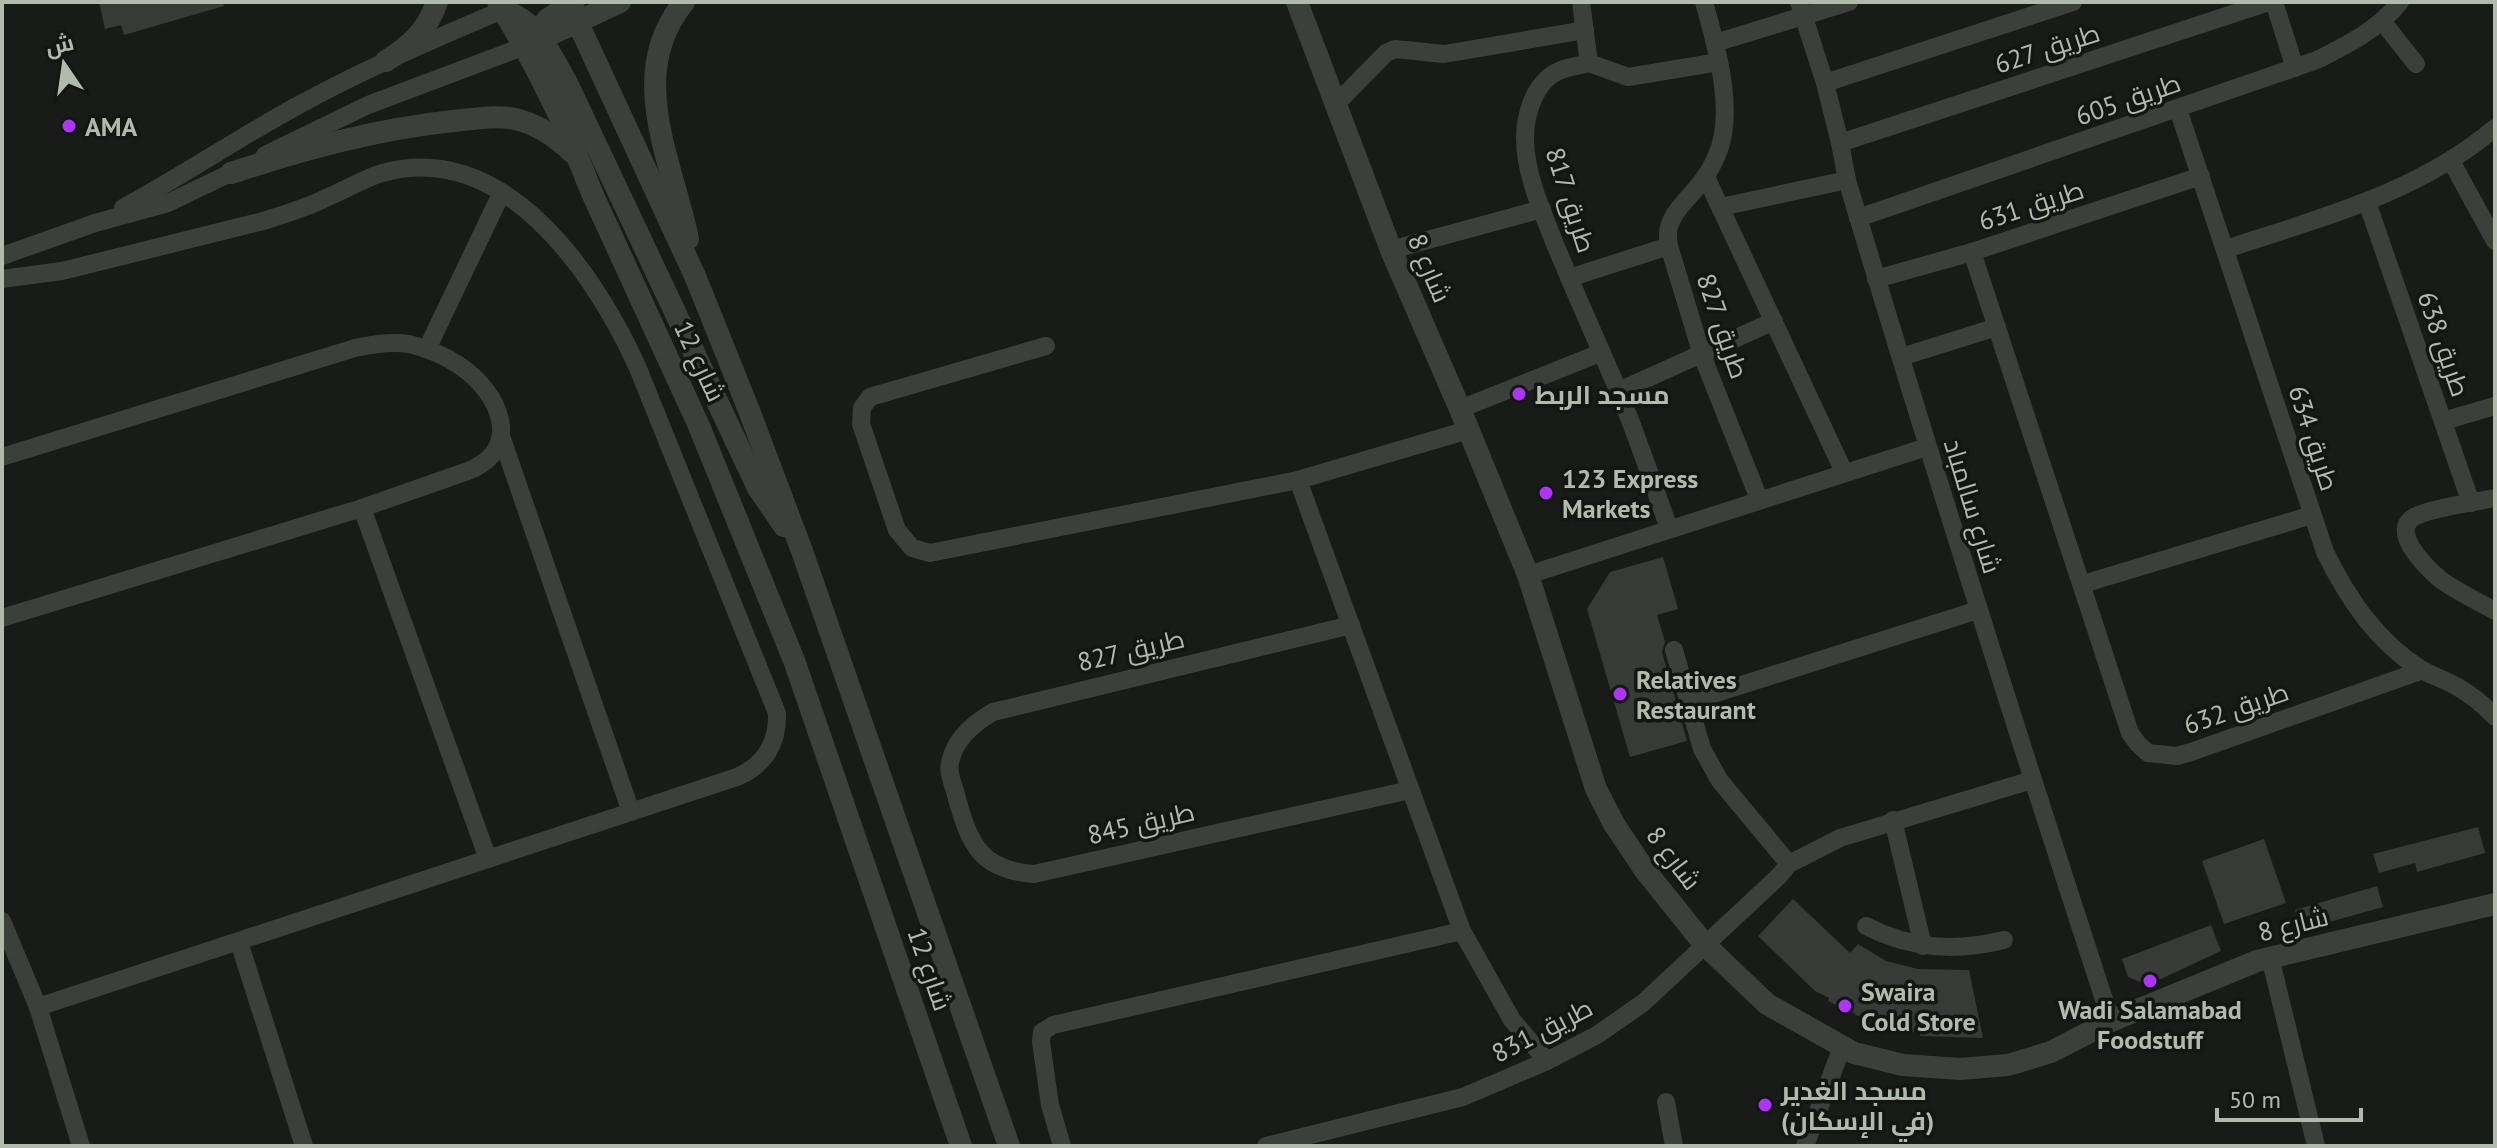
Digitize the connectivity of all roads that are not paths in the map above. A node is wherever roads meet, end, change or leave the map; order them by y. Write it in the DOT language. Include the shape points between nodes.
graph roads {
  1 [pos="437,2"];
  2 [pos="528,2"];
  3 [pos="620,2"];
  4 [pos="684,2"];
  5 [pos="1297,2"];
  6 [pos="1581,2"];
  7 [pos="1704,2"];
  8 [pos="1849,2"];
  9 [pos="2073,2"];
  10 [pos="2272,2"];
  11 [pos="2400,2"];
  12 [pos="507,5"];
  13 [pos="571,8"];
  14 [pos="1800,9"];
  15 [pos="2382,21"];
  16 [pos="1585,30"];
  17 [pos="538,34"];
  18 [pos="1717,52"];
  19 [pos="386,61"];
  20 [pos="1589,63"];
  21 [pos="2416,64"];
  22 [pos="2295,68"];
  23 [pos="1825,83"];
  24 [pos="1336,104"];
  25 [pos="2178,109"];
  26 [pos="2495,128"];
  27 [pos="1840,143"];
  28 [pos="580,160"];
  29 [pos="2451,161"];
  30 [pos="231,173"];
  31 [pos="2201,176"];
  32 [pos="1706,177"];
  33 [pos="1847,180"];
  34 [pos="502,192"];
  35 [pos="2367,202"];
  36 [pos="1721,207"];
  37 [pos="1542,209"];
  38 [pos="1858,218"];
  39 [pos="95,223"];
  40 [pos="2495,241"];
  41 [pos="1669,246"];
  42 [pos="2226,249"];
  43 [pos="1391,250"];
  44 [pos="1972,252"];
  45 [pos="2,256"];
  46 [pos="695,276"];
  47 [pos="1569,278"];
  48 [pos="2,279"];
  49 [pos="1876,279"];
  50 [pos="1774,321"];
  51 [pos="1997,327"];
  52 [pos="1046,346"];
  53 [pos="427,349"];
  54 [pos="1600,353"];
  55 [pos="1702,355"];
  56 [pos="1901,357"];
  57 [pos="1619,391"];
  58 [pos="2495,406"];
  59 [pos="1464,419"];
  60 [pos="2443,421"];
  61 [pos="501,436"];
  62 [pos="1927,447"];
  63 [pos="2,457"];
  64 [pos="1844,472"];
  65 [pos="1298,480"];
  66 [pos="2495,498"];
  67 [pos="1759,499"];
  68 [pos="2471,503"];
  69 [pos="362,508"];
  70 [pos="2312,515"];
  71 [pos="1669,528"];
  72 [pos="802,551"];
  73 [pos="1528,575"];
  74 [pos="2083,584"];
  75 [pos="1978,610"];
  76 [pos="2495,611"];
  77 [pos="2,618"];
  78 [pos="1351,625"];
  79 [pos="1674,650"];
  80 [pos="2423,670"];
  81 [pos="1688,702"];
  82 [pos="2495,717"];
  83 [pos="948,766"];
  84 [pos="2032,780"];
  85 [pos="1410,790"];
  86 [pos="631,812"];
  87 [pos="1893,820"];
  88 [pos="488,859"];
  89 [pos="1789,864"];
  90 [pos="2495,904"];
  91 [pos="2,921"];
  92 [pos="1866,926"];
  93 [pos="1462,931"];
  94 [pos="2004,940"];
  95 [pos="239,942"];
  96 [pos="1705,945"];
  97 [pos="1923,946"];
  98 [pos="2270,957"];
  99 [pos="38,1007"];
  100 [pos="2111,1021"];
  101 [pos="1842,1047"];
  102 [pos="1547,1061"];
  103 [pos="1666,1102"];
  104 [pos="81,1146"];
  105 [pos="304,1146"];
  106 [pos="961,1146"];
  107 [pos="1009,1146"];
  108 [pos="1062,1146"];
  109 [pos="1266,1146"];
  110 [pos="1674,1146"];
  111 [pos="1805,1146"];
  112 [pos="2316,1146"];
  1 -- 19 [label="street" via="417,39"];
  2 -- 17 [label="street"];
  3 -- 13 [label="street"];
  4 -- 46 [label="street" via="663,32 653,78"];
  5 -- 24 [label="street, شارع 8"];
  6 -- 16 [label="street"];
  7 -- 18 [label="street"];
  8 -- 14 [label="street"];
  9 -- 23 [label="street"];
  10 -- 22 [label="street"];
  10 -- 27 [label="street, طريق 627"];
  11 -- 15 [label="street, طريق 605"];
  12 -- 17 [label="street"];
  12 -- 19 [label="street"];
  13 -- 17 [label="street"];
  13 -- 46 [label="street, شارع 12"];
  14 -- 18 [label="street"];
  14 -- 23 [label="street, شارع سالمباد"];
  15 -- 21 [label="street"];
  15 -- 22 [label="street, طريق 605" via="2351,43"];
  16 -- 20 [label="street"];
  16 -- 24 [label="street" via="1444,54 1395,49"];
  17 -- 28 [label="street, شارع 12"];
  17 -- 30 [label="street" via="357,110"];
  17 -- 72 [label="street" via="567,83 758,488"];
  18 -- 20 [label="street" via="1628,77"];
  18 -- 32 [label="street" via="1724,126"];
  19 -- 39 [label="street"];
  20 -- 37 [label="street, طريق 817" via="1549,77 1528,113 1527,159"];
  22 -- 25 [label="street, طريق 605"];
  23 -- 27 [label="street, شارع سالمباد"];
  24 -- 43 [label="street, شارع 8"];
  25 -- 31 [label="street, طريق 634"];
  25 -- 38 [label="street, طريق 605"];
  26 -- 29 [label="street"];
  27 -- 33 [label="street, شارع سالمباد"];
  28 -- 30 [label="street" via="545,130 498,118 379,132"];
  28 -- 106 [label="street, شارع 12" via="699,426 795,663"];
  29 -- 35 [label="street"];
  29 -- 40 [label="street"];
  30 -- 39 [label="street" via="168,203"];
  31 -- 42 [label="street, طريق 634"];
  31 -- 44 [label="street, طريق 631"];
  32 -- 36 [label="street"];
  32 -- 41 [label="street" via="1672,220"];
  33 -- 36 [label="street"];
  33 -- 38 [label="street, شارع سالمباد"];
  34 -- 48 [label="street" via="444,170 383,173 263,221 62,271"];
  34 -- 53 [label="street"];
  34 -- 86 [label="street" via="568,252 618,326 777,713 772,748 752,771"];
  35 -- 42 [label="street"];
  35 -- 60 [label="street, طريق 638"];
  36 -- 50 [label="street"];
  37 -- 43 [label="street"];
  37 -- 47 [label="street, طريق 817"];
  38 -- 49 [label="street, شارع سالمباد"];
  39 -- 45 [label="street"];
  41 -- 47 [label="street"];
  41 -- 55 [label="street, طريق 827"];
  42 -- 70 [label="street, طريق 634"];
  43 -- 59 [label="street, شارع 8"];
  44 -- 49 [label="street, طريق 631"];
  44 -- 51 [label="street, طريق 632"];
  46 -- 72 [label="street, شارع 12"];
  47 -- 54 [label="street, طريق 817"];
  49 -- 56 [label="street, شارع سالمباد"];
  50 -- 55 [label="street"];
  50 -- 64 [label="street"];
  51 -- 56 [label="street"];
  51 -- 74 [label="street, طريق 632"];
  52 -- 65 [label="street" via="870,397 862,408 861,424 897,530 912,548 930,553"];
  53 -- 61 [label="street" via="477,380 498,412"];
  53 -- 63 [label="street" via="391,343 355,348"];
  54 -- 57 [label="street, طريق 817"];
  54 -- 59 [label="street"];
  55 -- 57 [label="street"];
  55 -- 67 [label="street, طريق 827"];
  56 -- 62 [label="street, شارع سالمباد"];
  57 -- 71 [label="street, طريق 817"];
  58 -- 60 [label="street"];
  59 -- 65 [label="street"];
  59 -- 73 [label="street, شارع 8"];
  60 -- 68 [label="street, طريق 638"];
  61 -- 69 [label="street" via="480,466"];
  61 -- 86 [label="street"];
  62 -- 64 [label="street"];
  62 -- 75 [label="street, شارع سالمباد"];
  64 -- 67 [label="street"];
  65 -- 78 [label="street"];
  66 -- 68 [label="street"];
  67 -- 71 [label="street"];
  68 -- 76 [label="street" via="2413,516 2406,536 2441,580"];
  69 -- 77 [label="street"];
  69 -- 88 [label="street"];
  70 -- 74 [label="street"];
  70 -- 80 [label="street, طريق 634" via="2342,587 2391,647"];
  71 -- 73 [label="street"];
  72 -- 107 [label="street, شارع 12"];
  73 -- 96 [label="street, شارع 8" via="1596,789 1644,869"];
  74 -- 80 [label="street, طريق 632" via="2130,733 2148,753 2191,752"];
  75 -- 81 [label="street"];
  75 -- 84 [label="street, شارع سالمباد"];
  78 -- 83 [label="street, طريق 827" via="1007,706 969,729"];
  78 -- 85 [label="street"];
  79 -- 81 [label="street"];
  80 -- 82 [label="street, طريق 634" via="2456,686"];
  81 -- 89 [label="street" via="1702,749 1720,781"];
  83 -- 85 [label="street, طريق 845" via="973,844 1007,870 1034,874"];
  84 -- 87 [label="street, طريق 831"];
  84 -- 100 [label="street, شارع سالمباد"];
  85 -- 93 [label="street"];
  86 -- 88 [label="street"];
  87 -- 89 [label="street, طريق 831" via="1840,838"];
  87 -- 97 [label="street"];
  88 -- 95 [label="street"];
  89 -- 96 [label="street, طريق 831"];
  90 -- 98 [label="street, شارع 8"];
  91 -- 99 [label="street"];
  92 -- 97 [label="street"];
  93 -- 102 [label="street" via="1512,1020"];
  93 -- 108 [label="street" via="1053,1025 1042,1032 1041,1042"];
  94 -- 97 [label="street"];
  95 -- 99 [label="street"];
  95 -- 105 [label="street"];
  96 -- 101 [label="street, شارع 8" via="1767,1004"];
  96 -- 102 [label="street, طريق 831" via="1643,1003"];
  98 -- 100 [label="street, شارع 8"];
  98 -- 112 [label="street"];
  99 -- 104 [label="street"];
  100 -- 101 [label="street, شارع 8" via="2051,1052 1996,1066 1903,1065"];
  101 -- 111 [label="street"];
  102 -- 109 [label="street, طريق 831" via="1463,1097"];
  103 -- 110 [label="street"];
}
